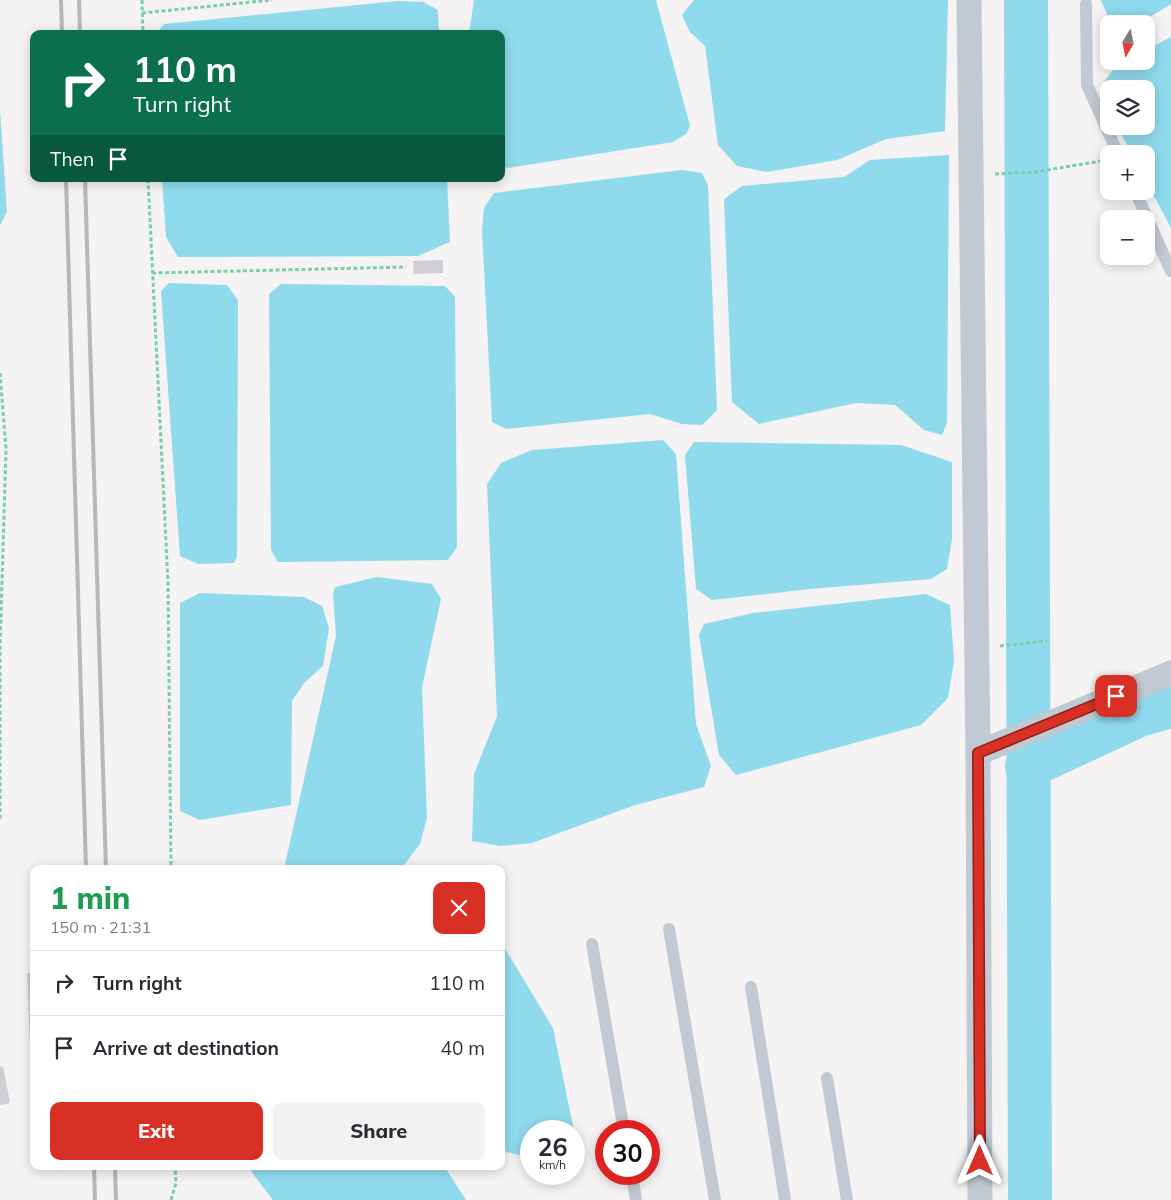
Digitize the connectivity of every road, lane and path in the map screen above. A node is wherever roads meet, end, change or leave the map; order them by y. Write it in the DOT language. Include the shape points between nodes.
graph roads {
  1 [pos="142,0"];
  2 [pos="272,0"];
  3 [pos="969,0"];
  4 [pos="1086,4"];
  5 [pos="142,13"];
  6 [pos="143,30"];
  7 [pos="1114,145"];
  8 [pos="1100,161"];
  9 [pos="991,175"];
  10 [pos="148,182"];
  11 [pos="1139,200"];
  12 [pos="406,267"];
  13 [pos="1171,271"];
  14 [pos="152,273"];
  15 [pos="0,373"];
  16 [pos="1047,641"];
  17 [pos="996,646"];
  18 [pos="1171,674"];
  19 [pos="978,753"];
  20 [pos="0,821"];
  21 [pos="172,865"];
  22 [pos="669,929"];
  23 [pos="592,944"];
  24 [pos="751,987"];
  25 [pos="827,1078"];
  26 [pos="622,1120"];
  27 [pos="175,1170"];
  28 [pos="634,1185"];
  29 [pos="171,1200"];
  30 [pos="636,1200"];
  31 [pos="715,1200"];
  32 [pos="786,1200"];
  33 [pos="847,1200"];
  34 [pos="980,1200"];
  1 -- 5 [label="path"];
  2 -- 5 [label="path"];
  3 -- 19 [label="street"];
  4 -- 7 [label="lane" via="1087,85"];
  5 -- 6 [label="path"];
  8 -- 9 [label="path"];
  10 -- 14 [label="path"];
  11 -- 13 [label="lane"];
  12 -- 14 [label="path"];
  14 -- 21 [label="path" via="168,583"];
  15 -- 20 [label="path" via="6,449 0,649"];
  16 -- 17 [label="path"];
  18 -- 19 [label="street"];
  19 -- 34 [label="street"];
  22 -- 31 [label="lane"];
  23 -- 26 [label="lane"];
  24 -- 32 [label="lane"];
  25 -- 33 [label="lane"];
  27 -- 29 [label="path" via="176,1183"];
  28 -- 30 [label="lane"];
}
